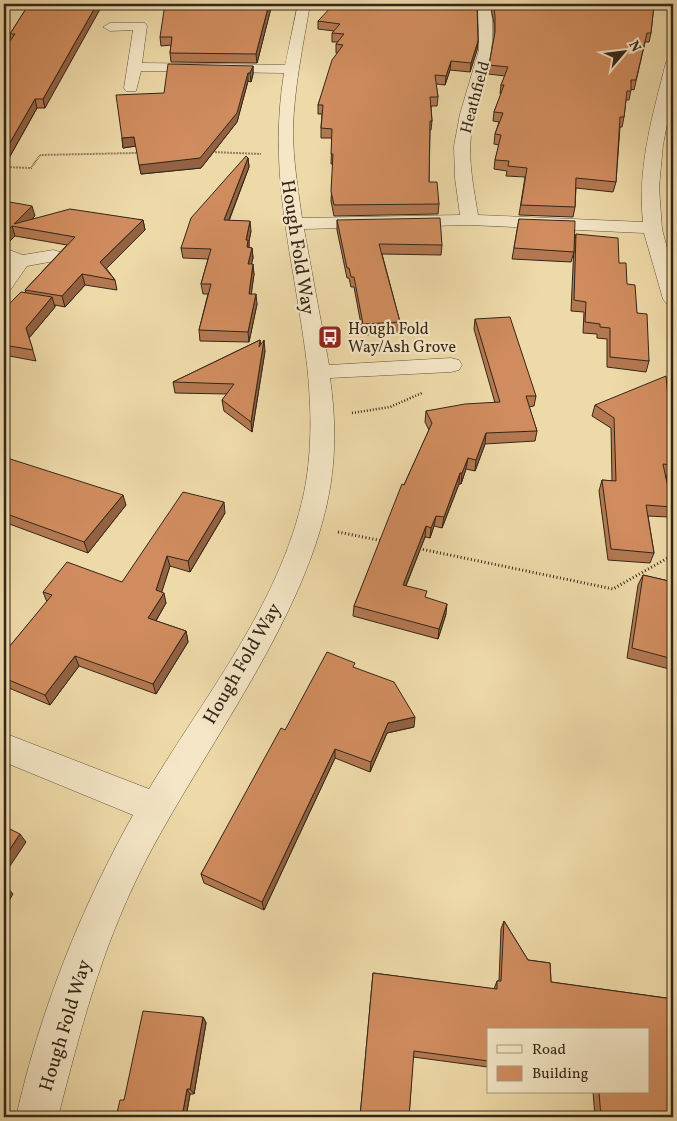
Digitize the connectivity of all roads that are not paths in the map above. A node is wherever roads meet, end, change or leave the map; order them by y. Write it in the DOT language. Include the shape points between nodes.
graph roads {
  1 [pos="9,4"];
  2 [pos="304,4"];
  3 [pos="484,4"];
  4 [pos="4,9"];
  5 [pos="110,27"];
  6 [pos="673,62"];
  7 [pos="134,67"];
  8 [pos="291,69"];
  9 [pos="131,88"];
  10 [pos="470,220"];
  11 [pos="295,224"];
  12 [pos="652,228"];
  13 [pos="53,256"];
  14 [pos="12,257"];
  15 [pos="4,286"];
  16 [pos="673,299"];
  17 [pos="451,365"];
  18 [pos="319,372"];
  19 [pos="4,747"];
  20 [pos="156,808"];
  21 [pos="37,1117"];
  1 -- 4 [label="street"];
  2 -- 8 [label="street, Hough Fold Way"];
  3 -- 10 [label="street, Heathfield" via="488,34 486,51 462,138"];
  5 -- 7 [label="street" via="140,26"];
  6 -- 12 [label="street" via="654,150 650,197"];
  7 -- 8 [label="street"];
  7 -- 9 [label="street"];
  8 -- 11 [label="street, Hough Fold Way" via="284,121"];
  10 -- 11 [label="street"];
  10 -- 12 [label="street"];
  11 -- 18 [label="street, Hough Fold Way"];
  12 -- 16 [label="street" via="662,271"];
  13 -- 14 [label="street"];
  14 -- 15 [label="street"];
  17 -- 18 [label="street"];
  18 -- 20 [label="street, Hough Fold Way" via="323,415 322,459 308,526 272,615"];
  19 -- 20 [label="street"];
  20 -- 21 [label="street, Hough Fold Way" via="88,947 61,1024"];
}
